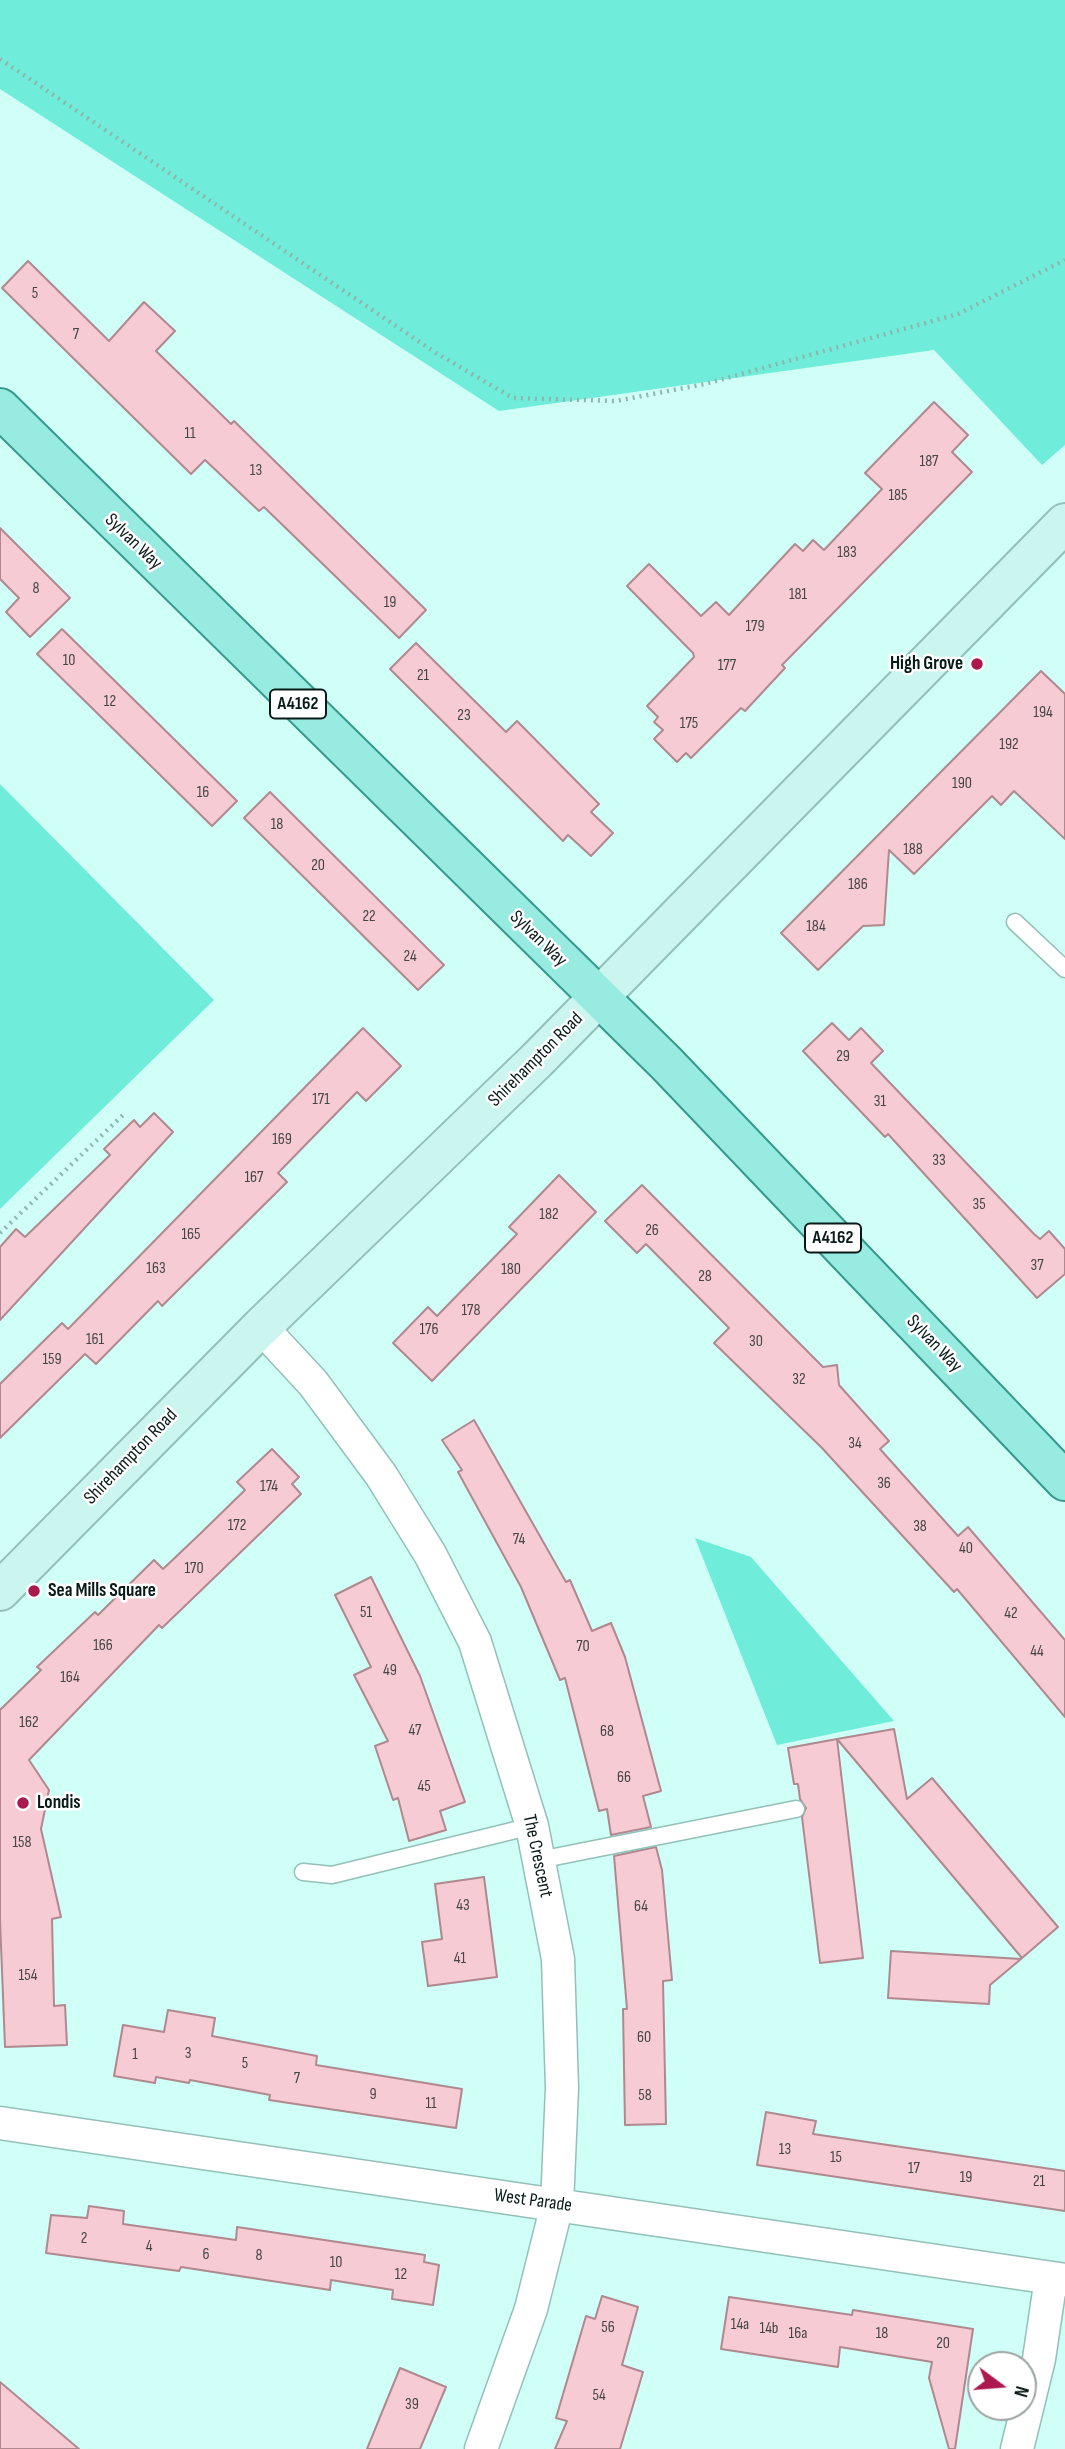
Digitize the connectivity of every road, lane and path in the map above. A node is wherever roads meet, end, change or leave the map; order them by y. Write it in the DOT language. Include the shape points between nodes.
graph roads {
  1 [pos="0,59"];
  2 [pos="1065,260"];
  3 [pos="0,408"];
  4 [pos="1065,523"];
  5 [pos="1015,922"];
  6 [pos="1065,969"];
  7 [pos="598,998"];
  8 [pos="125,1113"];
  9 [pos="0,1233"];
  10 [pos="261,1327"];
  11 [pos="1065,1481"];
  12 [pos="0,1589"];
  13 [pos="796,1810"];
  14 [pos="532,1826"];
  15 [pos="539,1860"];
  16 [pos="303,1872"];
  17 [pos="0,2123"];
  18 [pos="557,2204"];
  19 [pos="1058,2279"];
  20 [pos="481,2449"];
  21 [pos="1017,2449"];
  1 -- 2 [label="path" via="436,352 513,398 615,401 705,384 958,314"];
  3 -- 7 [label="main road, Sylvan Way / A4162"];
  4 -- 7 [label="main road, Shirehampton Road"];
  5 -- 6 [label="lane"];
  7 -- 10 [label="main road, Shirehampton Road"];
  7 -- 11 [label="main road, Sylvan Way / A4162" via="666,1063"];
  8 -- 9 [label="path"];
  10 -- 12 [label="main road, Shirehampton Road"];
  10 -- 14 [label="street, The Crescent" via="313,1383 382,1475 430,1555 475,1642"];
  13 -- 15 [label="lane"];
  14 -- 15 [label="street, The Crescent"];
  14 -- 16 [label="lane" via="332,1875"];
  15 -- 18 [label="street, The Crescent" via="558,1959 562,2088"];
  17 -- 18 [label="street, West Parade"];
  18 -- 19 [label="street, West Parade"];
  18 -- 20 [label="street, The Crescent" via="531,2309"];
  19 -- 21 [label="street"];
}
